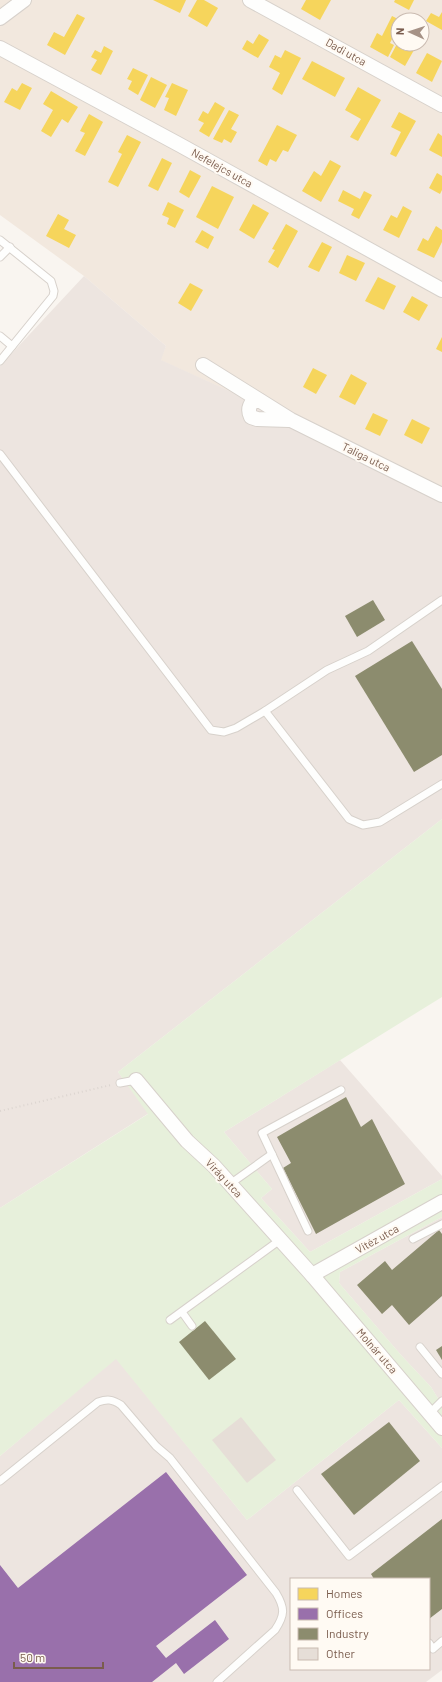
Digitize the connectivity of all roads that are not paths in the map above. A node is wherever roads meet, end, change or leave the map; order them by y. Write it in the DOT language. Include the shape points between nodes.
graph roads {
  1 [pos="24,0"];
  2 [pos="250,0"];
  3 [pos="0,18"];
  4 [pos="0,48"];
  5 [pos="442,105"];
  6 [pos="0,240"];
  7 [pos="10,247"];
  8 [pos="0,257"];
  9 [pos="442,290"];
  10 [pos="0,336"];
  11 [pos="12,346"];
  12 [pos="0,361"];
  13 [pos="203,365"];
  14 [pos="260,401"];
  15 [pos="291,420"];
  16 [pos="0,454"];
  17 [pos="442,494"];
  18 [pos="442,600"];
  19 [pos="265,711"];
  20 [pos="442,784"];
  21 [pos="136,1080"];
  22 [pos="120,1083"];
  23 [pos="341,1090"];
  24 [pos="272,1154"];
  25 [pos="230,1184"];
  26 [pos="442,1202"];
  27 [pos="442,1224"];
  28 [pos="308,1230"];
  29 [pos="413,1239"];
  30 [pos="280,1240"];
  31 [pos="312,1275"];
  32 [pos="182,1312"];
  33 [pos="170,1320"];
  34 [pos="192,1326"];
  35 [pos="420,1347"];
  36 [pos="442,1374"];
  37 [pos="442,1401"];
  38 [pos="430,1413"];
  39 [pos="442,1428"];
  40 [pos="0,1481"];
  41 [pos="442,1486"];
  42 [pos="297,1490"];
  43 [pos="442,1641"];
  44 [pos="430,1644"];
  45 [pos="217,1682"];
  1 -- 3 [label="street"];
  2 -- 5 [label="street, Dadi utca"];
  4 -- 9 [label="street, Nefelejcs utca"];
  6 -- 7 [label="lane"];
  7 -- 8 [label="lane"];
  7 -- 11 [label="lane" via="51,281 54,290 53,296"];
  10 -- 11 [label="lane"];
  11 -- 12 [label="lane"];
  13 -- 14 [label="street, Taliga utca"];
  14 -- 15 [label="street, Taliga utca"];
  14 -- 15 [label="street, Taliga utca" via="252,402 249,406 250,417"];
  15 -- 17 [label="street, Taliga utca"];
  16 -- 19 [label="lane" via="211,730 224,732 236,728"];
  18 -- 19 [label="lane" via="368,651 327,670"];
  19 -- 20 [label="lane" via="349,819 363,825 380,822"];
  21 -- 22 [label="lane"];
  21 -- 25 [label="street, Virág utca" via="187,1141"];
  23 -- 24 [label="lane" via="262,1133"];
  24 -- 25 [label="lane"];
  24 -- 28 [label="lane"];
  25 -- 30 [label="street, Virág utca"];
  26 -- 31 [label="street, Vitéz utca"];
  27 -- 29 [label="lane"];
  30 -- 31 [label="street, Virág utca"];
  30 -- 32 [label="lane"];
  31 -- 38 [label="street, Molnár utca"];
  32 -- 33 [label="lane"];
  32 -- 34 [label="lane"];
  35 -- 36 [label="lane"];
  37 -- 38 [label="lane"];
  38 -- 39 [label="street, Molnár utca"];
  40 -- 45 [label="lane" via="98,1402 114,1400 121,1405 156,1446 170,1458 282,1602 281,1620 275,1630"];
  41 -- 42 [label="lane" via="350,1556"];
  43 -- 44 [label="lane" via="433,1648"];
}
